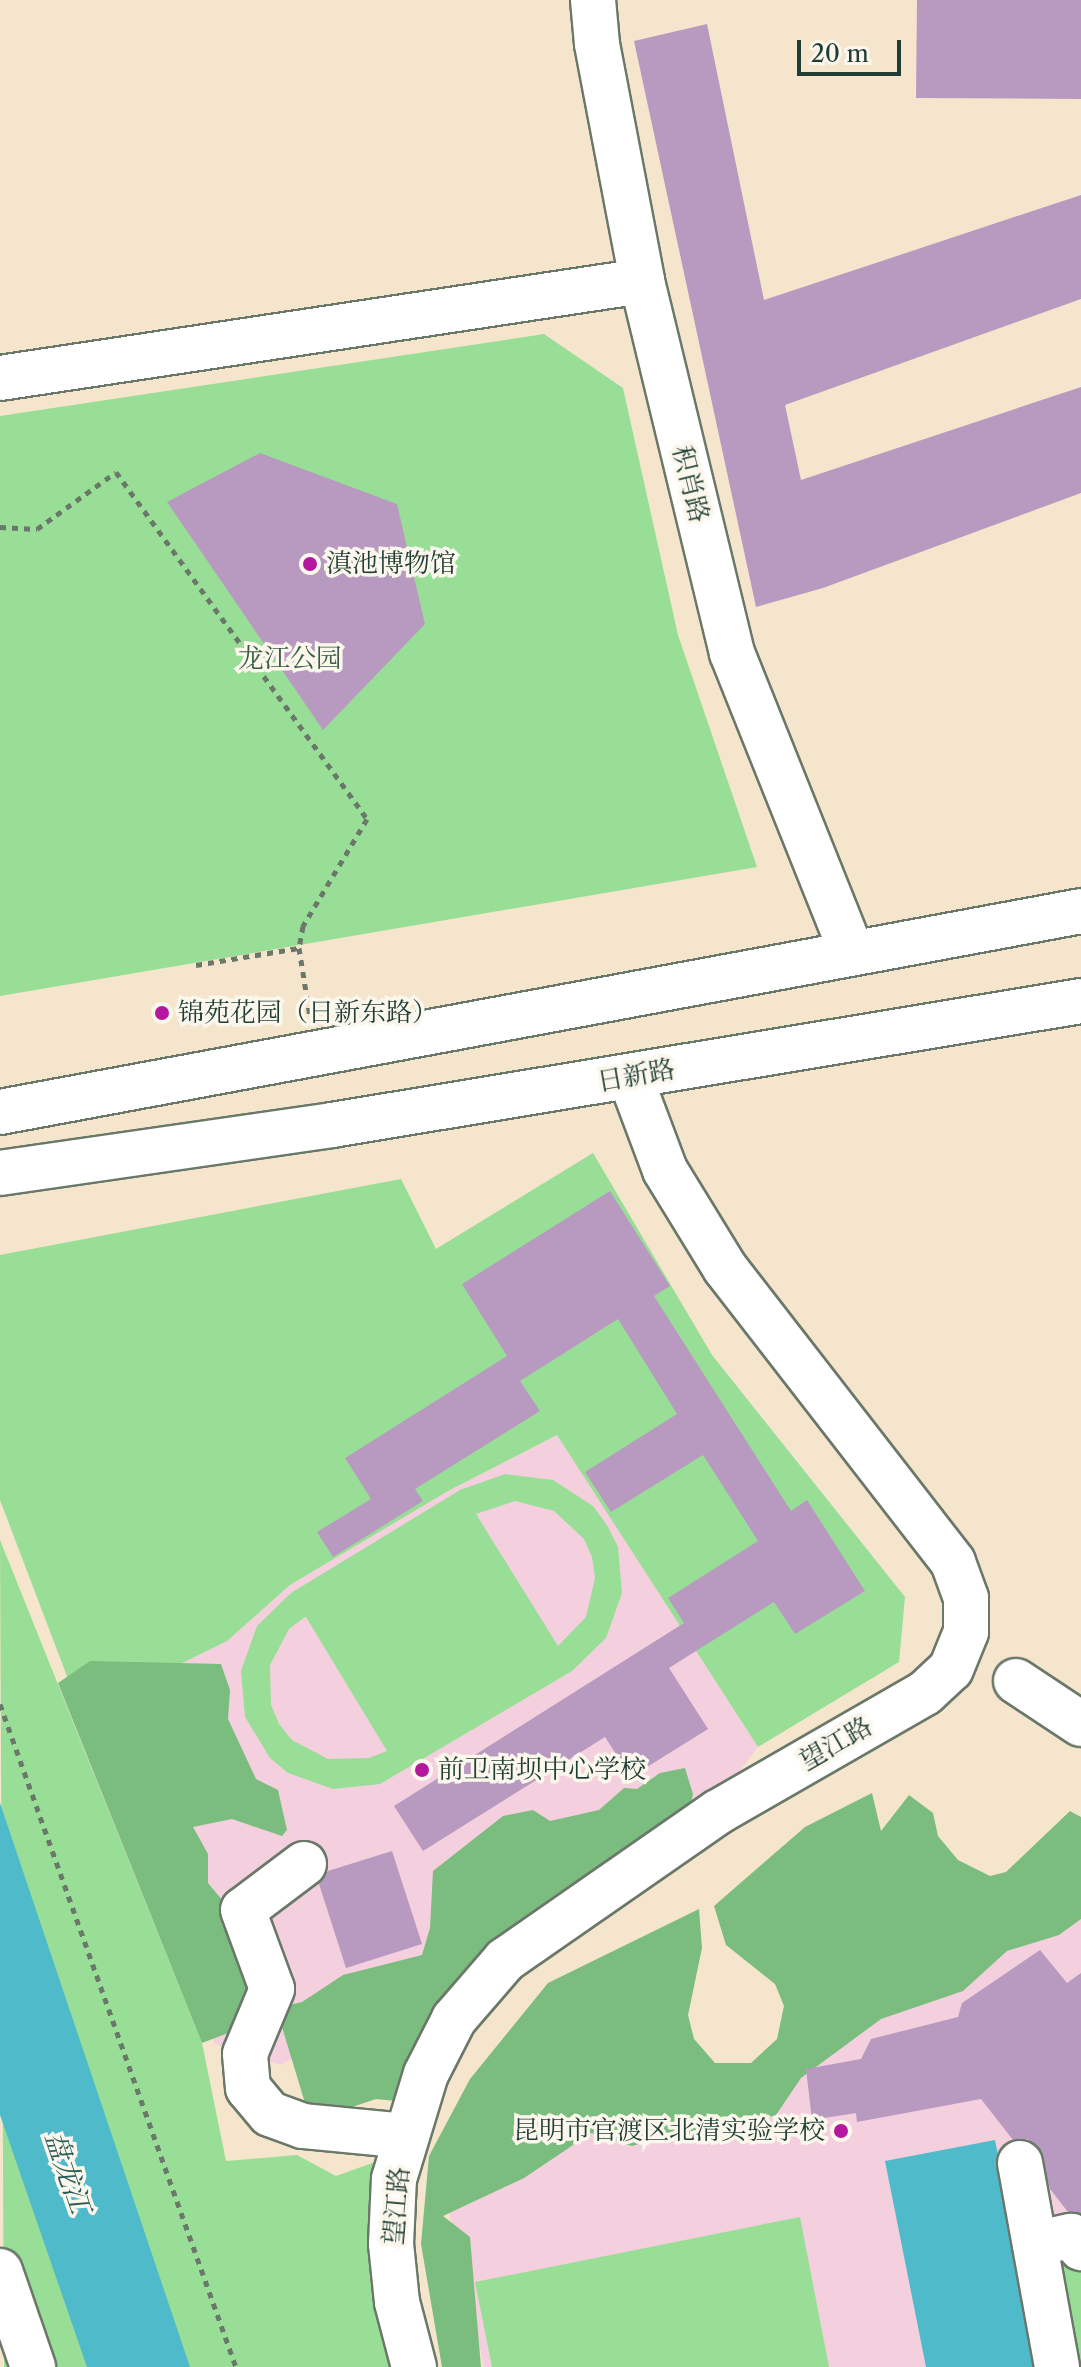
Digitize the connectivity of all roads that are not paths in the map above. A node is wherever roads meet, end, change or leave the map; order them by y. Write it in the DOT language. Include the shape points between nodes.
graph roads {
  1 [pos="593,0"];
  2 [pos="642,281"];
  3 [pos="0,378"];
  4 [pos="1081,911"];
  5 [pos="851,951"];
  6 [pos="1081,1001"];
  7 [pos="296,1056"];
  8 [pos="630,1077"];
  9 [pos="0,1097"];
  10 [pos="0,1112"];
  11 [pos="191,1147"];
  12 [pos="0,1173"];
  13 [pos="0,1192"];
  14 [pos="1016,1681"];
  15 [pos="1081,1724"];
  16 [pos="304,1864"];
  17 [pos="407,2136"];
  18 [pos="1020,2163"];
  19 [pos="1035,2244"];
  20 [pos="1081,2248"];
  21 [pos="0,2271"];
  22 [pos="33,2367"];
  23 [pos="414,2367"];
  24 [pos="1057,2367"];
  1 -- 2 [label="street, 积肖路"];
  2 -- 3 [label="street"];
  2 -- 5 [label="street, 积肖路" via="732,653"];
  4 -- 5 [label="street"];
  5 -- 7 [label="street"];
  6 -- 8 [label="street, 日新路"];
  7 -- 9 [label="street"];
  7 -- 10 [label="street"];
  8 -- 11 [label="street, 日新路"];
  8 -- 17 [label="street, 望江路" via="665,1170 725,1268 953,1562 966,1598 966,1632 951,1669 925,1693 718,1812 505,1960 454,2019 426,2074"];
  11 -- 12 [label="street, 日新路"];
  11 -- 13 [label="street, 日新路"];
  14 -- 15 [label="street"];
  16 -- 17 [label="street" via="243,1910 272,1989 245,2054 248,2088 270,2114 303,2126"];
  17 -- 23 [label="street, 望江路" via="394,2179 391,2244 397,2302"];
  18 -- 19 [label="street"];
  19 -- 20 [label="street" via="1071,2236"];
  19 -- 24 [label="street"];
  21 -- 22 [label="street"];
}
